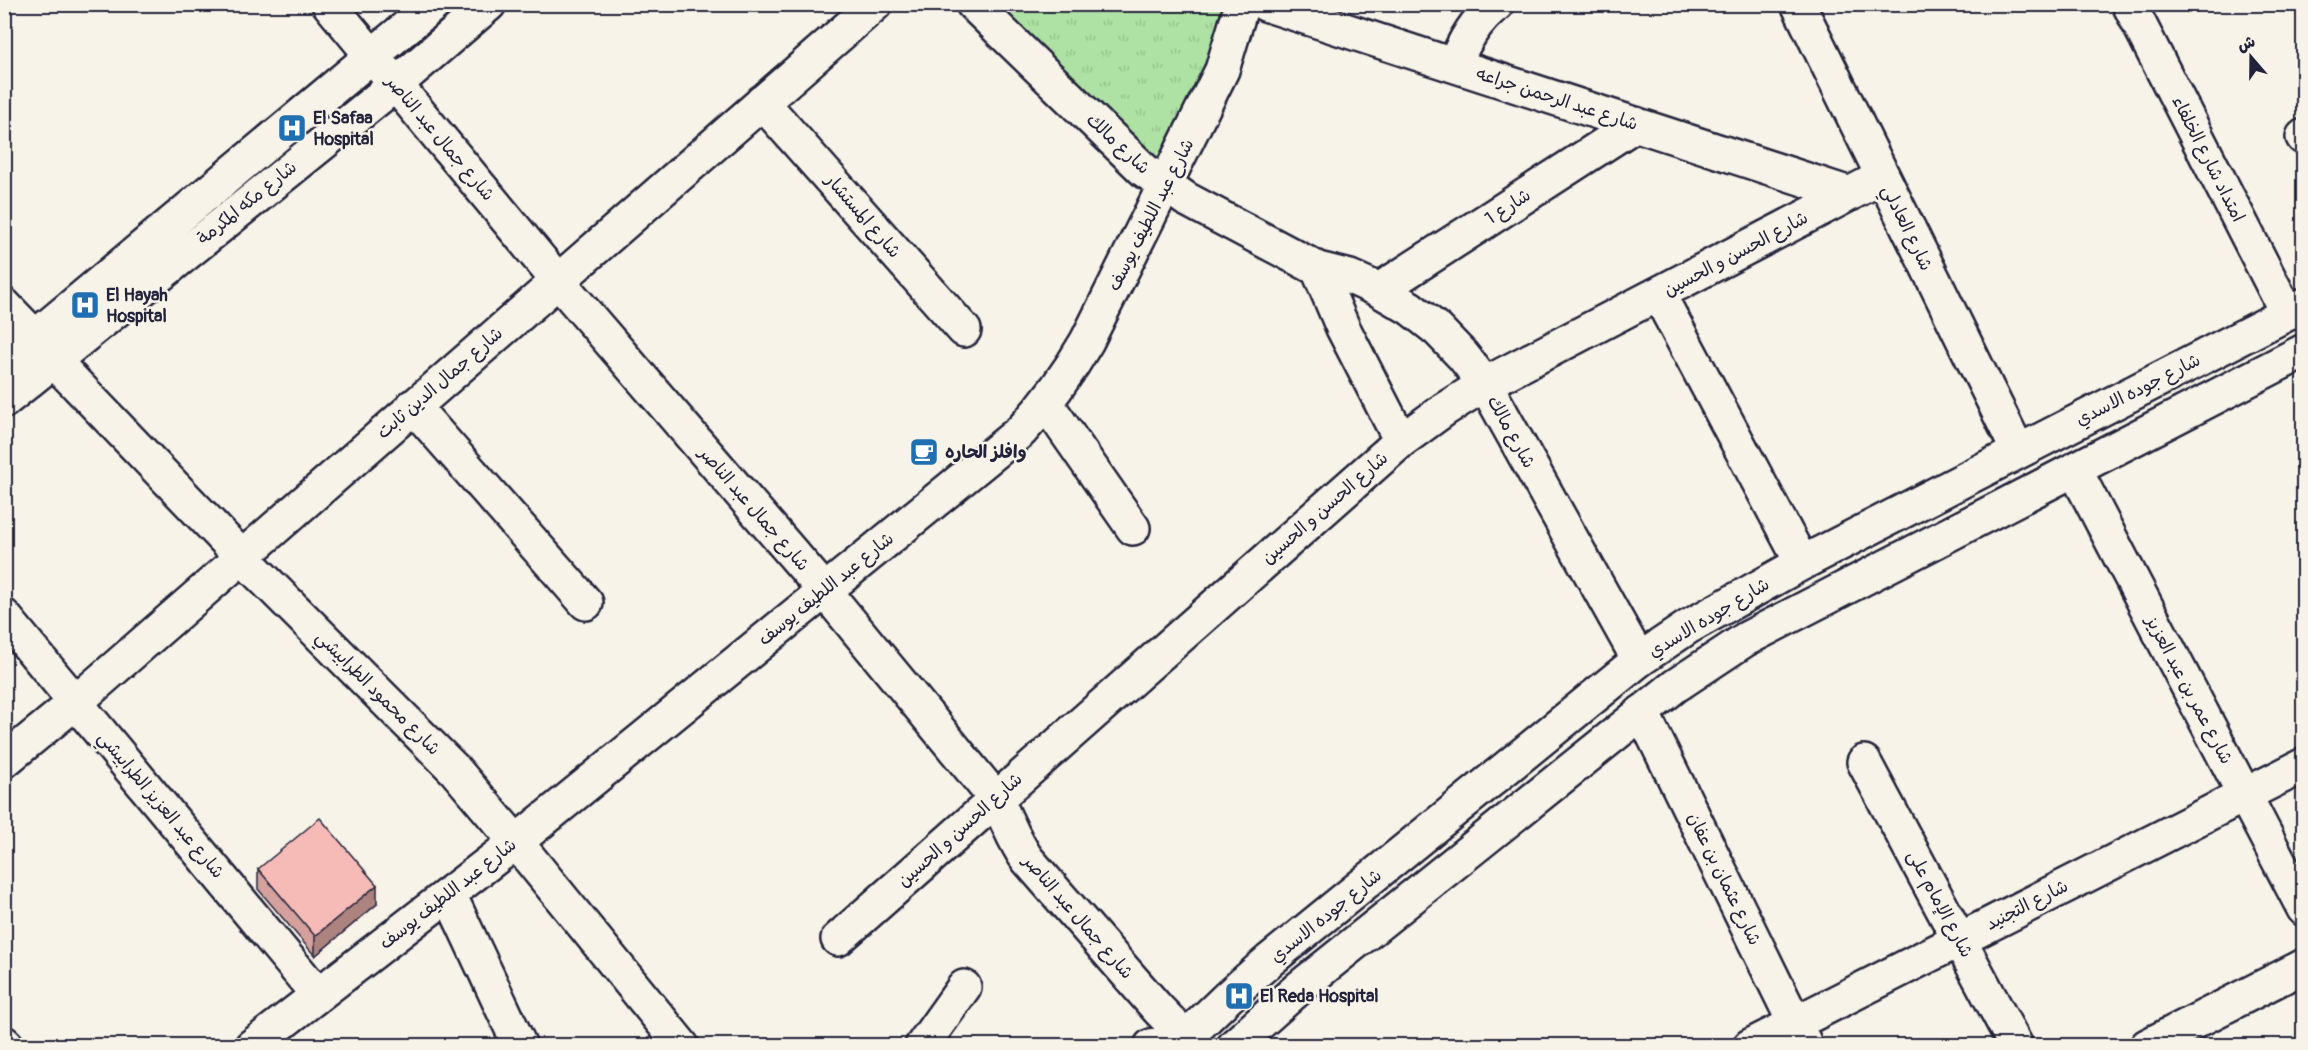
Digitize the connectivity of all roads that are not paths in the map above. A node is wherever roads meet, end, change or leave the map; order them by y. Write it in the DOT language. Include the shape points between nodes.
graph roads {
  1 [pos="329,4"];
  2 [pos="434,4"];
  3 [pos="489,4"];
  4 [pos="875,4"];
  5 [pos="973,4"];
  6 [pos="1242,4"];
  7 [pos="1265,4"];
  8 [pos="1497,4"];
  9 [pos="1798,4"];
  10 [pos="2128,4"];
  11 [pos="373,57"];
  12 [pos="1454,66"];
  13 [pos="396,84"];
  14 [pos="762,102"];
  15 [pos="1636,124"];
  16 [pos="1882,177"];
  17 [pos="1166,187"];
  18 [pos="1850,194"];
  19 [pos="1318,268"];
  20 [pos="558,281"];
  21 [pos="1379,290"];
  22 [pos="1659,295"];
  23 [pos="4,305"];
  24 [pos="2295,309"];
  25 [pos="964,330"];
  26 [pos="44,349"];
  27 [pos="2304,351"];
  28 [pos="4,363"];
  29 [pos="1485,384"];
  30 [pos="4,401"];
  31 [pos="1046,403"];
  32 [pos="413,406"];
  33 [pos="1401,441"];
  34 [pos="2018,451"];
  35 [pos="2075,470"];
  36 [pos="1133,528"];
  37 [pos="242,557"];
  38 [pos="1802,563"];
  39 [pos="824,590"];
  40 [pos="586,603"];
  41 [pos="4,616"];
  42 [pos="1639,660"];
  43 [pos="76,702"];
  44 [pos="1642,712"];
  45 [pos="4,761"];
  46 [pos="1864,762"];
  47 [pos="2304,765"];
  48 [pos="2244,795"];
  49 [pos="995,798"];
  50 [pos="516,842"];
  51 [pos="449,894"];
  52 [pos="2304,909"];
  53 [pos="838,939"];
  54 [pos="1959,940"];
  55 [pos="2304,966"];
  56 [pos="964,987"];
  57 [pos="318,994"];
  58 [pos="1800,1034"];
  59 [pos="1185,1043"];
  60 [pos="252,1046"];
  61 [pos="519,1046"];
  62 [pos="682,1046"];
  63 [pos="922,1046"];
  64 [pos="1151,1046"];
  65 [pos="1234,1046"];
  66 [pos="1750,1046"];
  67 [pos="2016,1046"];
  68 [pos="2147,1046"];
  1 -- 11 [label="street, شارع جمال عبد الناصر"];
  2 -- 11 [label="street, شارع مكه المكرمة"];
  3 -- 13 [label="street, شارع مكه المكرمة"];
  4 -- 14 [label="street, شارع جمال الدين ثابت"];
  5 -- 17 [label="street, شارع مالك"];
  6 -- 17 [label="street, شارع عبد اللطيف يوسف" via="1222,70"];
  7 -- 12 [label="street, شارع عبد الرحمن جراعه"];
  8 -- 12 [label="street" via="1463,43"];
  9 -- 16 [label="street, شارع العادلي"];
  10 -- 24 [label="street, امتداد شارع الخلفاء"];
  11 -- 13 [label="street, شارع جمال عبد الناصر"];
  11 -- 26 [label="street, شارع مكه المكرمة"];
  12 -- 15 [label="street, شارع عبد الرحمن جراعه"];
  13 -- 20 [label="street, شارع جمال عبد الناصر"];
  13 -- 26 [label="street, شارع مكه المكرمة"];
  14 -- 20 [label="street, شارع جمال الدين ثابت"];
  14 -- 25 [label="street, شارع المستشار"];
  15 -- 18 [label="street, شارع عبد الرحمن جراعه"];
  15 -- 21 [label="street, شارع 1"];
  16 -- 18 [label="street, شارع الحسن و الحسين"];
  16 -- 34 [label="street, شارع العادلي"];
  17 -- 19 [label="street, شارع مالك"];
  17 -- 31 [label="street, شارع عبد اللطيف يوسف" via="1088,341"];
  18 -- 22 [label="street, شارع الحسن و الحسين"];
  19 -- 21 [label="street, شارع مالك"];
  19 -- 33 [label="street"];
  20 -- 32 [label="street, شارع جمال الدين ثابت"];
  20 -- 39 [label="street, شارع جمال عبد الناصر"];
  21 -- 29 [label="street, شارع مالك" via="1438,330"];
  22 -- 29 [label="street, شارع الحسن و الحسين"];
  22 -- 38 [label="street"];
  23 -- 26 [label="street, شارع محمود الطرابيشي"];
  24 -- 34 [label="street, شارع جوده الاسدي"];
  26 -- 28 [label="street, شارع مكه المكرمة"];
  26 -- 30 [label="street, شارع مكه المكرمة"];
  26 -- 37 [label="street, شارع محمود الطرابيشي"];
  27 -- 35 [label="street, شارع جوده الاسدي"];
  29 -- 33 [label="street, شارع الحسن و الحسين"];
  29 -- 42 [label="street, شارع مالك"];
  31 -- 36 [label="street"];
  31 -- 39 [label="street, شارع عبد اللطيف يوسف" via="993,456"];
  32 -- 37 [label="street, شارع جمال الدين ثابت"];
  32 -- 40 [label="street"];
  33 -- 49 [label="street, شارع الحسن و الحسين"];
  34 -- 38 [label="street, شارع جوده الاسدي"];
  35 -- 44 [label="street, شارع جوده الاسدي" via="1746,639"];
  35 -- 48 [label="street, شارع عمر بن عبد العزيز"];
  37 -- 43 [label="street, شارع جمال الدين ثابت"];
  37 -- 50 [label="street, شارع محمود الطرابيشي" via="455,770"];
  38 -- 42 [label="street, شارع جوده الاسدي" via="1688,627"];
  39 -- 49 [label="street, شارع جمال عبد الناصر"];
  39 -- 50 [label="street, شارع عبد اللطيف يوسف"];
  41 -- 43 [label="street, شارع عبد العزيز الطرابيشي"];
  42 -- 59 [label="street, شارع جوده الاسدي" via="1270,960"];
  43 -- 45 [label="street, شارع جمال الدين ثابت"];
  43 -- 57 [label="street, شارع عبد العزيز الطرابيشي"];
  44 -- 58 [label="street, شارع عثمان بن عفان"];
  44 -- 65 [label="street, شارع جوده الاسدي" via="1300,987"];
  46 -- 54 [label="street, شارع الإمام على"];
  47 -- 48 [label="street, شارع التجنيد"];
  48 -- 52 [label="street, شارع عمر بن عبد العزيز"];
  48 -- 54 [label="street, شارع التجنيد"];
  49 -- 53 [label="street, شارع الحسن و الحسين"];
  49 -- 59 [label="street, شارع جمال عبد الناصر" via="1014,841 1027,859"];
  50 -- 51 [label="street, شارع عبد اللطيف يوسف"];
  50 -- 62 [label="street, شارع محمود الطرابيشي"];
  51 -- 57 [label="street, شارع عبد اللطيف يوسف"];
  51 -- 61 [label="street"];
  54 -- 58 [label="street, شارع التجنيد"];
  54 -- 67 [label="street, شارع الإمام على"];
  55 -- 68 [label="street"];
  56 -- 63 [label="street"];
  57 -- 60 [label="street, شارع عبد اللطيف يوسف"];
  58 -- 66 [label="street, شارع التجنيد"];
  59 -- 64 [label="street, شارع جوده الاسدي"];
}
